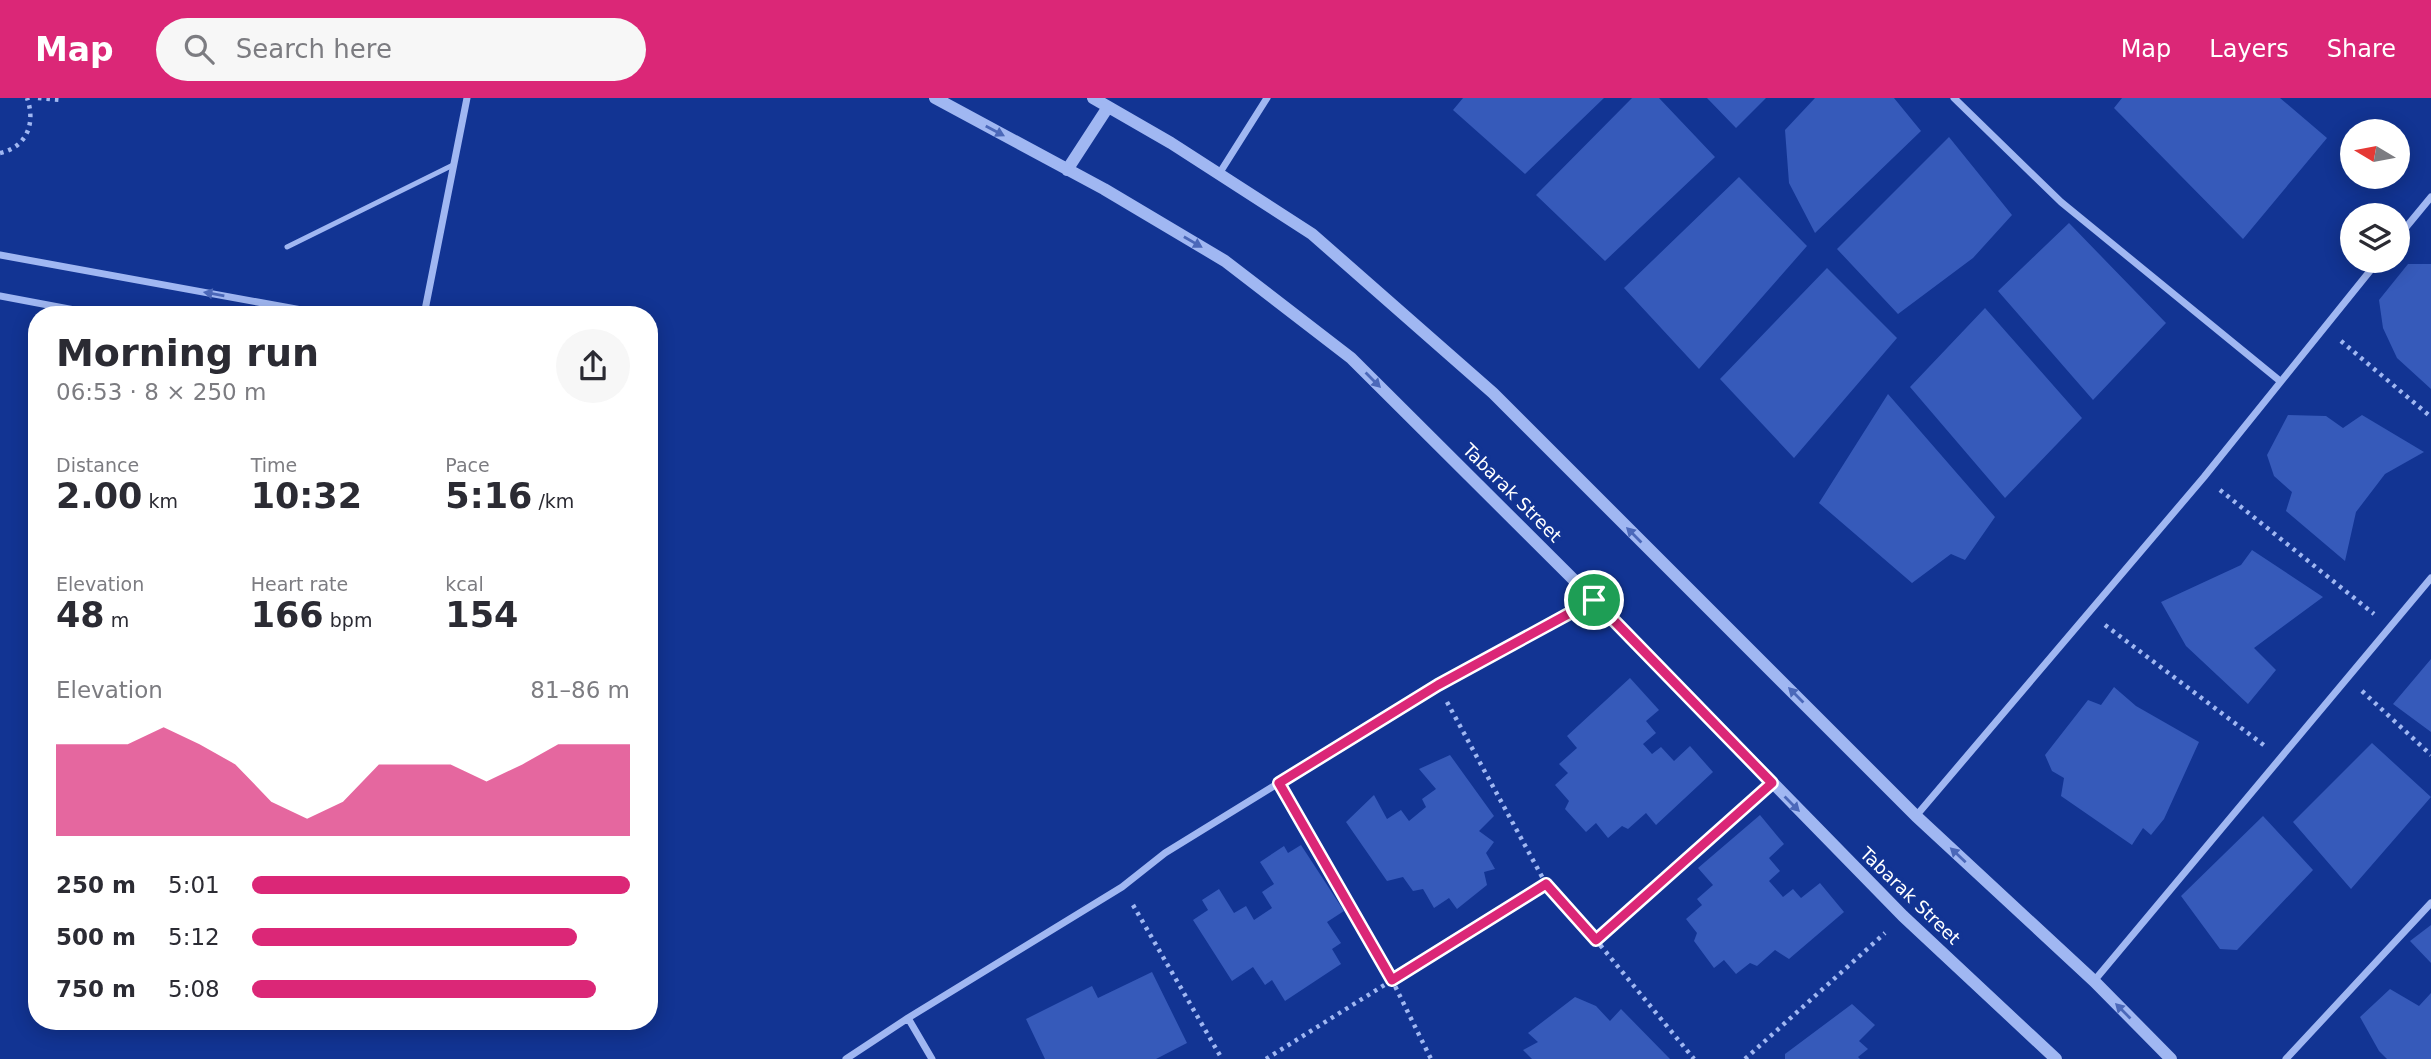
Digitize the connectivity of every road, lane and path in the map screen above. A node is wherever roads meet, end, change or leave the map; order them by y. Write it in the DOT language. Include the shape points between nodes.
graph roads {
  1 [pos="27,98"];
  2 [pos="38,98"];
  3 [pos="467,98"];
  4 [pos="935,98"];
  5 [pos="1093,98"];
  6 [pos="1267,98"];
  7 [pos="1954,98"];
  8 [pos="62,100"];
  9 [pos="1108,107"];
  10 [pos="0,153"];
  11 [pos="454,165"];
  12 [pos="1067,170"];
  13 [pos="1218,175"];
  14 [pos="2431,197"];
  15 [pos="2410,222"];
  16 [pos="287,247"];
  17 [pos="0,255"];
  18 [pos="2368,273"];
  19 [pos="0,296"];
  20 [pos="53,306"];
  21 [pos="280,306"];
  22 [pos="426,306"];
  23 [pos="2324,326"];
  24 [pos="2280,381"];
  25 [pos="2431,417"];
  26 [pos="2204,477"];
  27 [pos="2431,578"];
  28 [pos="1594,600"];
  29 [pos="2089,613"];
  30 [pos="2391,627"];
  31 [pos="2348,679"];
  32 [pos="1438,685"];
  33 [pos="2431,755"];
  34 [pos="2280,757"];
  35 [pos="1279,783"];
  36 [pos="1772,783"];
  37 [pos="1916,816"];
  38 [pos="1546,884"];
  39 [pos="1122,887"];
  40 [pos="2431,904"];
  41 [pos="1903,916"];
  42 [pos="1596,940"];
  43 [pos="1392,980"];
  44 [pos="2094,981"];
  45 [pos="908,1018"];
  46 [pos="846,1059"];
  47 [pos="932,1059"];
  48 [pos="1222,1059"];
  49 [pos="1266,1059"];
  50 [pos="1431,1059"];
  51 [pos="1694,1059"];
  52 [pos="1745,1059"];
  53 [pos="2056,1059"];
  54 [pos="2171,1059"];
  55 [pos="2286,1059"];
  1 -- 10 [label="path" via="32,112 30,128 22,142"];
  2 -- 8 [label="path"];
  3 -- 11 [label="street"];
  4 -- 12 [label="street, Tabarak Street, one-way"];
  5 -- 9 [label="street"];
  6 -- 13 [label="street"];
  7 -- 24 [label="street" via="2061,202"];
  9 -- 12 [label="street"];
  9 -- 13 [label="street"];
  11 -- 16 [label="lane"];
  11 -- 22 [label="street"];
  12 -- 28 [label="street, Tabarak Street, one-way" via="1225,261 1351,358"];
  37 -- 13 [label="street, one-way" via="1493,393 1312,234"];
  14 -- 15 [label="street"];
  21 -- 17 [label="street, one-way"];
  18 -- 23 [label="street"];
  19 -- 20 [label="street"];
  23 -- 24 [label="street"];
  23 -- 25 [label="path"];
  24 -- 26 [label="street"];
  26 -- 29 [label="street"];
  26 -- 30 [label="path"];
  27 -- 30 [label="street"];
  28 -- 32 [label="street"];
  28 -- 36 [label="street, Tabarak Street"];
  29 -- 34 [label="path"];
  29 -- 37 [label="street"];
  30 -- 31 [label="street"];
  31 -- 33 [label="path"];
  31 -- 34 [label="street"];
  32 -- 35 [label="street"];
  32 -- 38 [label="path"];
  34 -- 44 [label="street"];
  35 -- 39 [label="street" via="1165,853"];
  35 -- 43 [label="path"];
  36 -- 41 [label="street, Tabarak Street, one-way"];
  36 -- 42 [label="path"];
  44 -- 37 [label="street, one-way"];
  38 -- 42 [label="path"];
  38 -- 43 [label="path"];
  39 -- 45 [label="street"];
  39 -- 48 [label="path"];
  40 -- 55 [label="street"];
  41 -- 52 [label="path"];
  41 -- 53 [label="street, Tabarak Street"];
  42 -- 51 [label="path"];
  43 -- 49 [label="path"];
  43 -- 50 [label="path"];
  54 -- 44 [label="street, one-way"];
  45 -- 46 [label="street"];
  45 -- 47 [label="street"];
}
